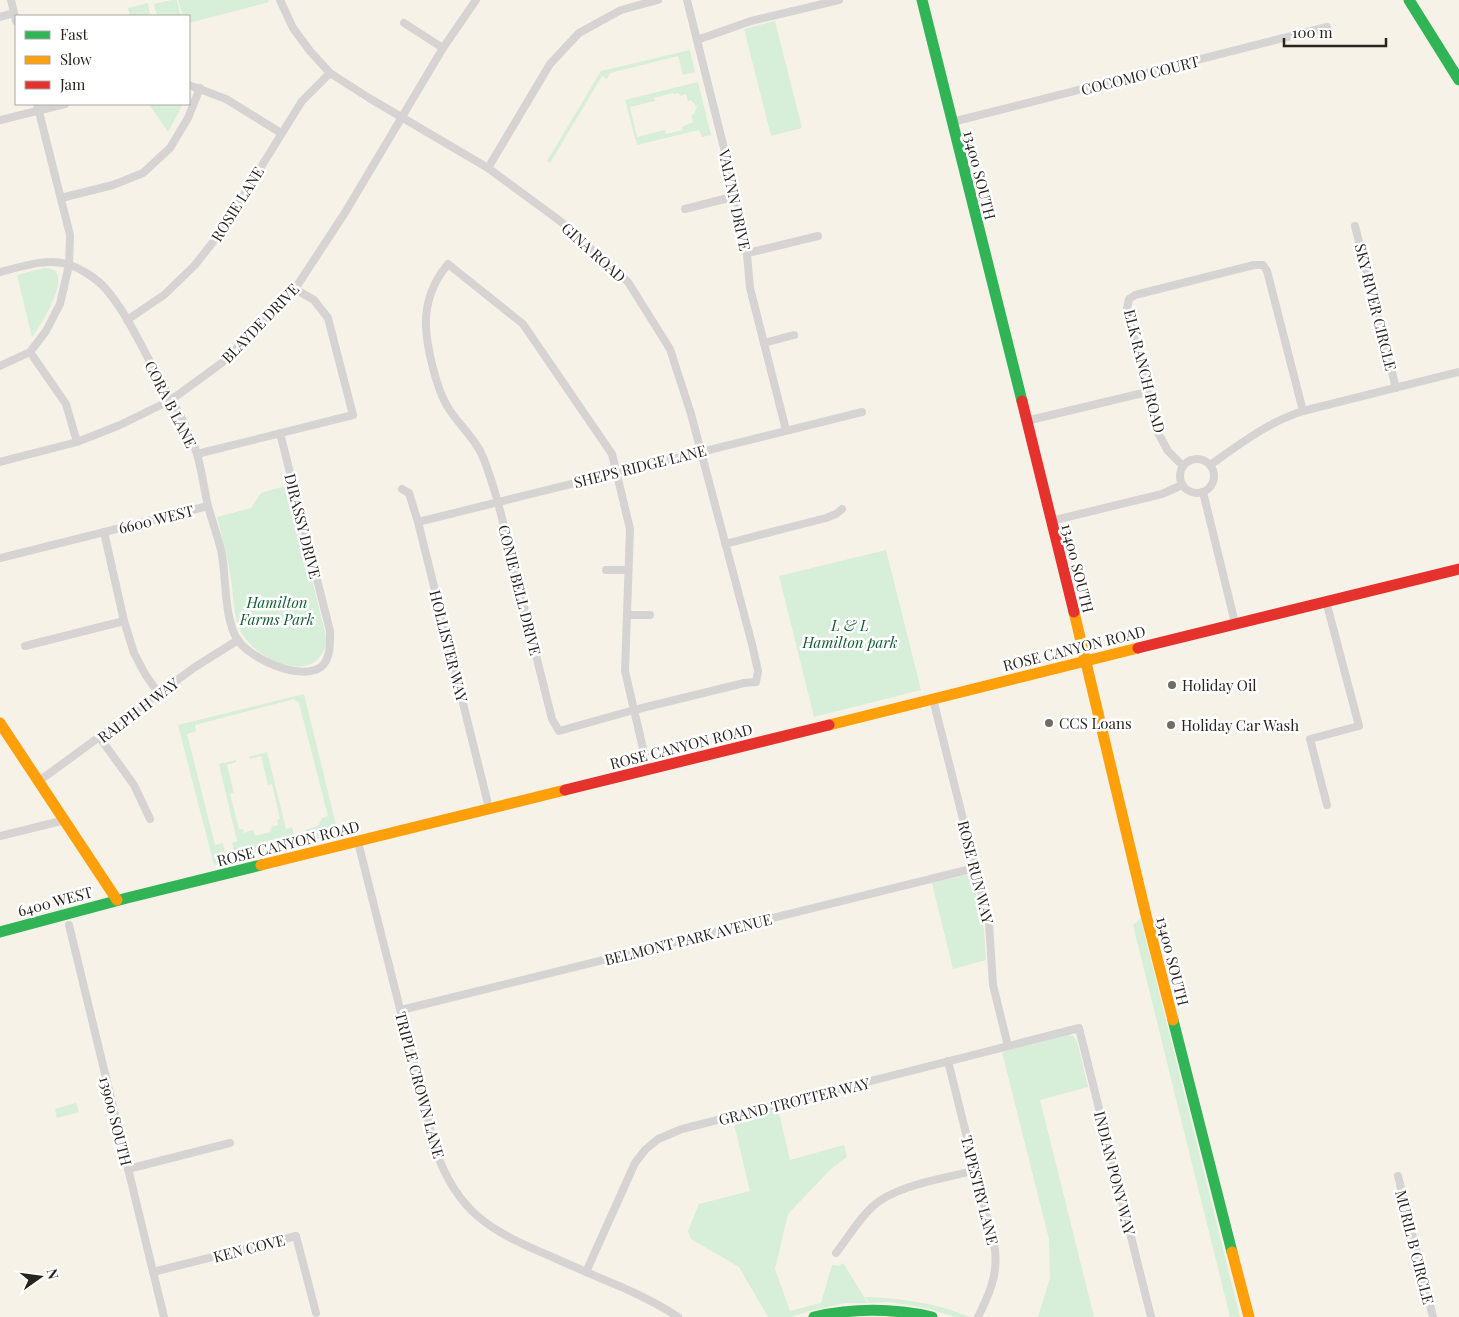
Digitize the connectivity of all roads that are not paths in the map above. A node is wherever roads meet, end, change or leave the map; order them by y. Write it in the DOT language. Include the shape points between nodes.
graph roads {
  1 [pos="11,0"];
  2 [pos="280,0"];
  3 [pos="476,0"];
  4 [pos="658,0"];
  5 [pos="687,0"];
  6 [pos="839,0"];
  7 [pos="922,0"];
  8 [pos="1409,0"];
  9 [pos="0,17"];
  10 [pos="15,17"];
  11 [pos="404,23"];
  12 [pos="1327,27"];
  13 [pos="697,40"];
  14 [pos="443,48"];
  15 [pos="330,73"];
  16 [pos="1459,80"];
  17 [pos="190,85"];
  18 [pos="200,88"];
  19 [pos="55,105"];
  20 [pos="38,107"];
  21 [pos="402,118"];
  22 [pos="0,120"];
  23 [pos="952,122"];
  24 [pos="281,133"];
  25 [pos="488,168"];
  26 [pos="736,196"];
  27 [pos="61,198"];
  28 [pos="685,209"];
  29 [pos="1355,226"];
  30 [pos="818,236"];
  31 [pos="748,253"];
  32 [pos="69,265"];
  33 [pos="0,272"];
  34 [pos="295,289"];
  35 [pos="127,320"];
  36 [pos="794,335"];
  37 [pos="764,343"];
  38 [pos="30,352"];
  39 [pos="0,366"];
  40 [pos="1459,372"];
  41 [pos="1396,388"];
  42 [pos="1147,392"];
  43 [pos="172,400"];
  44 [pos="862,412"];
  45 [pos="1303,412"];
  46 [pos="1026,421"];
  47 [pos="786,430"];
  48 [pos="280,434"];
  49 [pos="77,442"];
  50 [pos="700,451"];
  51 [pos="197,454"];
  52 [pos="0,462"];
  53 [pos="1210,465"];
  54 [pos="1183,466"];
  55 [pos="617,472"];
  56 [pos="1182,485"];
  57 [pos="402,489"];
  58 [pos="1203,492"];
  59 [pos="498,502"];
  60 [pos="208,506"];
  61 [pos="842,508"];
  62 [pos="1051,521"];
  63 [pos="418,522"];
  64 [pos="104,532"];
  65 [pos="724,544"];
  66 [pos="0,558"];
  67 [pos="1459,569"];
  68 [pos="606,570"];
  69 [pos="628,570"];
  70 [pos="1326,601"];
  71 [pos="627,615"];
  72 [pos="650,615"];
  73 [pos="124,620"];
  74 [pos="1235,624"];
  75 [pos="238,640"];
  76 [pos="25,646"];
  77 [pos="1086,661"];
  78 [pos="756,682"];
  79 [pos="159,694"];
  80 [pos="933,699"];
  81 [pos="634,710"];
  82 [pos="0,722"];
  83 [pos="100,738"];
  84 [pos="648,770"];
  85 [pos="39,782"];
  86 [pos="1327,805"];
  87 [pos="489,808"];
  88 [pos="150,819"];
  89 [pos="65,820"];
  90 [pos="0,836"];
  91 [pos="358,842"];
  92 [pos="975,868"];
  93 [pos="117,900"];
  94 [pos="69,925"];
  95 [pos="0,932"];
  96 [pos="401,1010"];
  97 [pos="1079,1028"];
  98 [pos="1008,1046"];
  99 [pos="948,1061"];
  100 [pos="230,1143"];
  101 [pos="128,1169"];
  102 [pos="976,1170"];
  103 [pos="1398,1176"];
  104 [pos="836,1253"];
  105 [pos="153,1272"];
  106 [pos="586,1272"];
  107 [pos="316,1313"];
  108 [pos="915,1315"];
  109 [pos="164,1317"];
  110 [pos="678,1317"];
  111 [pos="814,1317"];
  112 [pos="932,1317"];
  113 [pos="978,1317"];
  114 [pos="1151,1317"];
  115 [pos="1249,1317"];
  116 [pos="1433,1317"];
  1 -- 10 [label="street"];
  2 -- 15 [label="street, GINA ROAD" via="293,28"];
  3 -- 14 [label="street, BLAYDE DRIVE"];
  4 -- 25 [label="street" via="621,10 579,33 550,64"];
  5 -- 13 [label="street, VALYNN DRIVE"];
  6 -- 13 [label="street" via="751,22"];
  7 -- 23 [label="street, 13400 SOUTH"];
  8 -- 16 [label="street"];
  9 -- 10 [label="street"];
  11 -- 14 [label="street"];
  12 -- 23 [label="street, COCOMO COURT"];
  13 -- 26 [label="street, VALYNN DRIVE"];
  14 -- 21 [label="street, BLAYDE DRIVE"];
  15 -- 21 [label="street, GINA ROAD"];
  15 -- 24 [label="street, ROSIE LANE" via="302,101"];
  17 -- 18 [label="street"];
  18 -- 24 [label="street" via="226,99"];
  18 -- 27 [label="street" via="188,118 170,148 143,173 113,185"];
  19 -- 20 [label="street"];
  20 -- 22 [label="street"];
  20 -- 27 [label="street"];
  21 -- 25 [label="street, GINA ROAD"];
  21 -- 34 [label="street, BLAYDE DRIVE"];
  23 -- 46 [label="street, 13400 SOUTH"];
  24 -- 35 [label="street, ROSIE LANE" via="220,233 195,265 164,296"];
  25 -- 50 [label="street, GINA ROAD" via="560,221 628,282 670,349"];
  26 -- 28 [label="street"];
  26 -- 31 [label="street, VALYNN DRIVE"];
  27 -- 32 [label="street" via="70,234"];
  29 -- 41 [label="street, SKY RIVER CIRCLE"];
  30 -- 31 [label="street"];
  31 -- 37 [label="street, VALYNN DRIVE" via="750,288"];
  32 -- 33 [label="street, CORA B LANE" via="39,263"];
  32 -- 35 [label="street, CORA B LANE" via="105,287"];
  32 -- 38 [label="street" via="60,304"];
  34 -- 43 [label="street, BLAYDE DRIVE" via="223,362"];
  34 -- 48 [label="street" via="314,300 328,318 353,415"];
  35 -- 43 [label="street, CORA B LANE"];
  36 -- 37 [label="street"];
  37 -- 47 [label="street, VALYNN DRIVE"];
  38 -- 39 [label="street"];
  38 -- 49 [label="street" via="66,404"];
  40 -- 41 [label="street"];
  41 -- 45 [label="street"];
  42 -- 45 [label="street, ELK RANCH ROAD" via="1127,308 1129,299 1254,264 1263,266 1267,271"];
  42 -- 46 [label="street"];
  42 -- 54 [label="street, ELK RANCH ROAD" via="1160,438"];
  43 -- 49 [label="street, BLAYDE DRIVE"];
  43 -- 51 [label="street, CORA B LANE"];
  44 -- 47 [label="street, SHEPS RIDGE LANE"];
  45 -- 53 [label="street" via="1268,426"];
  46 -- 62 [label="street, 13400 SOUTH"];
  47 -- 50 [label="street, SHEPS RIDGE LANE"];
  48 -- 51 [label="street"];
  48 -- 75 [label="street, DIRASSY DRIVE" via="330,631 330,647 321,666 301,672 263,662"];
  49 -- 52 [label="street, BLAYDE DRIVE"];
  50 -- 55 [label="street, SHEPS RIDGE LANE"];
  50 -- 65 [label="street, GINA ROAD"];
  51 -- 60 [label="street, CORA B LANE"];
  53 -- 54 [label="street" via="1197,459"];
  53 -- 58 [label="street" via="1213,482"];
  54 -- 56 [label="street" via="1180,473"];
  55 -- 59 [label="street, SHEPS RIDGE LANE"];
  55 -- 59 [label="street, CONIE BELL DRIVE" via="612,454 523,324 448,264 438,276 427,309 426,327 432,364 446,404 477,445"];
  55 -- 69 [label="street" via="630,529"];
  56 -- 58 [label="street" via="1192,492"];
  56 -- 62 [label="street" via="1168,493"];
  57 -- 63 [label="street, HOLLISTER WAY" via="409,493"];
  58 -- 74 [label="street"];
  59 -- 63 [label="street, SHEPS RIDGE LANE"];
  59 -- 81 [label="street, CONIE BELL DRIVE" via="552,719 559,731"];
  60 -- 64 [label="street, 6600 WEST"];
  60 -- 75 [label="street, CORA B LANE" via="221,552 230,615"];
  61 -- 65 [label="street" via="826,518"];
  62 -- 77 [label="street, 13400 SOUTH"];
  63 -- 87 [label="street, HOLLISTER WAY"];
  64 -- 66 [label="street, 6600 WEST"];
  64 -- 73 [label="street"];
  65 -- 78 [label="street, GINA ROAD" via="758,671"];
  67 -- 70 [label="street, ROSE CANYON ROAD"];
  68 -- 69 [label="street"];
  69 -- 71 [label="street"];
  70 -- 74 [label="street, ROSE CANYON ROAD"];
  70 -- 86 [label="street" via="1359,726 1310,739"];
  71 -- 72 [label="street"];
  71 -- 81 [label="street" via="625,671"];
  73 -- 76 [label="street"];
  73 -- 79 [label="street" via="134,652"];
  74 -- 77 [label="street, ROSE CANYON ROAD"];
  75 -- 79 [label="street, RALPH H WAY"];
  77 -- 80 [label="street, ROSE CANYON ROAD"];
  77 -- 115 [label="street, 13400 SOUTH" via="1146,915"];
  78 -- 81 [label="street, CONIE BELL DRIVE"];
  79 -- 83 [label="street, RALPH H WAY"];
  80 -- 84 [label="street, ROSE CANYON ROAD"];
  80 -- 92 [label="street, ROSE RUN WAY"];
  81 -- 84 [label="street"];
  82 -- 85 [label="street"];
  83 -- 85 [label="street, RALPH H WAY"];
  83 -- 88 [label="street" via="134,785"];
  84 -- 87 [label="street, ROSE CANYON ROAD"];
  85 -- 89 [label="street"];
  87 -- 91 [label="street, ROSE CANYON ROAD"];
  89 -- 90 [label="street"];
  89 -- 93 [label="street"];
  91 -- 93 [label="street, ROSE CANYON ROAD"];
  91 -- 96 [label="street, TRIPLE CROWN LANE"];
  92 -- 96 [label="street, BELMONT PARK AVENUE"];
  92 -- 98 [label="street, ROSE RUN WAY" via="990,929 993,985"];
  93 -- 95 [label="street, 6400 WEST"];
  94 -- 101 [label="street, 13900 SOUTH"];
  96 -- 106 [label="street, TRIPLE CROWN LANE" via="435,1148 457,1194 474,1214 502,1234"];
  97 -- 98 [label="street, GRAND TROTTER WAY"];
  97 -- 114 [label="street, INDIAN PONY WAY"];
  98 -- 99 [label="street, GRAND TROTTER WAY"];
  99 -- 102 [label="street, TAPESTRY LANE"];
  99 -- 106 [label="street, GRAND TROTTER WAY" via="682,1129 658,1140 645,1150 630,1170"];
  100 -- 101 [label="street"];
  101 -- 105 [label="street, 13900 SOUTH"];
  102 -- 104 [label="street" via="885,1197 866,1213"];
  102 -- 113 [label="street, TAPESTRY LANE" via="996,1259 992,1285"];
  103 -- 116 [label="street, MURIL B CIRCLE"];
  105 -- 107 [label="street, KEN COVE" via="296,1236"];
  105 -- 109 [label="street, 13900 SOUTH"];
  106 -- 110 [label="street, TRIPLE CROWN LANE" via="647,1298"];
  108 -- 111 [label="street" via="861,1310"];
  108 -- 112 [label="street"];
}
